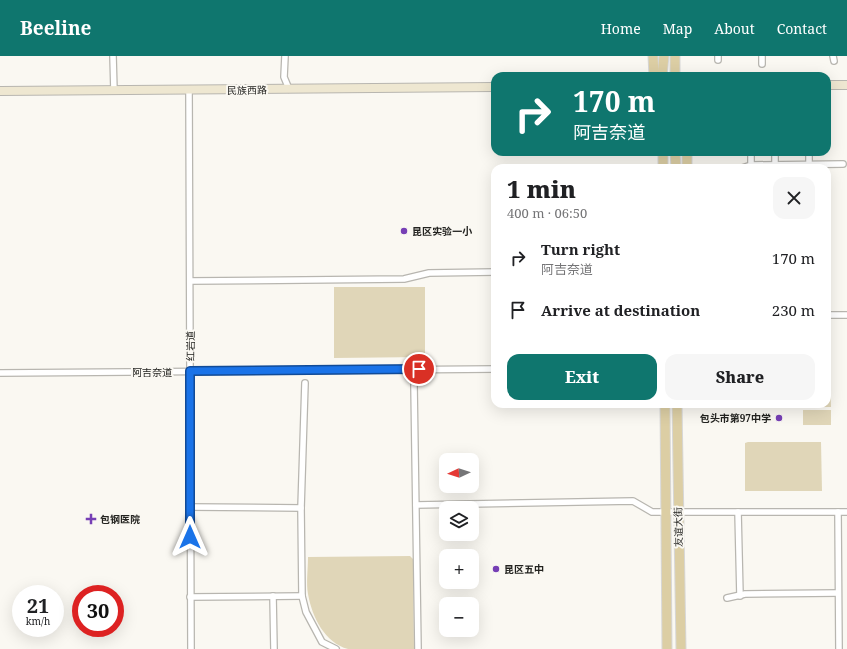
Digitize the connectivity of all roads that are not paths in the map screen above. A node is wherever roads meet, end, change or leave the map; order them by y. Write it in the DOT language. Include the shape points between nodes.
graph roads {
  1 [pos="114,56"];
  2 [pos="285,56"];
  3 [pos="654,56"];
  4 [pos="664,56"];
  5 [pos="675,56"];
  6 [pos="762,56"];
  7 [pos="762,64"];
  8 [pos="654,72"];
  9 [pos="662,72"];
  10 [pos="675,72"];
  11 [pos="847,85"];
  12 [pos="831,86"];
  13 [pos="491,87"];
  14 [pos="289,89"];
  15 [pos="0,91"];
  16 [pos="114,91"];
  17 [pos="189,91"];
  18 [pos="843,164"];
  19 [pos="831,165"];
  20 [pos="491,272"];
  21 [pos="190,281"];
  22 [pos="831,315"];
  23 [pos="847,315"];
  24 [pos="491,368"];
  25 [pos="190,371"];
  26 [pos="0,373"];
  27 [pos="305,383"];
  28 [pos="414,385"];
  29 [pos="665,408"];
  30 [pos="677,408"];
  31 [pos="416,505"];
  32 [pos="190,507"];
  33 [pos="301,508"];
  34 [pos="666,512"];
  35 [pos="678,512"];
  36 [pos="738,512"];
  37 [pos="838,512"];
  38 [pos="847,512"];
  39 [pos="838,593"];
  40 [pos="274,596"];
  41 [pos="302,596"];
  42 [pos="740,596"];
  43 [pos="190,597"];
  44 [pos="728,598"];
  45 [pos="191,649"];
  46 [pos="274,649"];
  47 [pos="336,649"];
  48 [pos="418,649"];
  49 [pos="667,649"];
  50 [pos="681,649"];
  51 [pos="839,649"];
  1 -- 16 [label="street"];
  2 -- 14 [label="street" via="284,77"];
  3 -- 8 [label="main road"];
  4 -- 9 [label="main road"];
  5 -- 10 [label="main road"];
  6 -- 7 [label="street"];
  11 -- 12 [label="main road"];
  13 -- 14 [label="main road, 民族西路"];
  14 -- 17 [label="main road, 民族西路"];
  15 -- 16 [label="main road, 民族西路"];
  16 -- 17 [label="main road, 民族西路"];
  17 -- 21 [label="street, 红岩道"];
  18 -- 19 [label="street"];
  20 -- 21 [label="street" via="429,273 404,279"];
  21 -- 25 [label="street, 红岩道"];
  22 -- 23 [label="street"];
  24 -- 25 [label="street, 阿吉奈道"];
  25 -- 26 [label="street, 阿吉奈道"];
  25 -- 32 [label="street, 红岩道"];
  27 -- 33 [label="street"];
  28 -- 31 [label="street"];
  29 -- 34 [label="main road, 友谊大街"];
  30 -- 35 [label="main road, 友谊大街"];
  31 -- 34 [label="street" via="633,501 652,512"];
  31 -- 48 [label="street"];
  32 -- 33 [label="street"];
  32 -- 43 [label="street, 红岩道"];
  33 -- 41 [label="street"];
  34 -- 35 [label="street"];
  34 -- 49 [label="main road, 友谊大街"];
  35 -- 36 [label="street"];
  35 -- 50 [label="main road, 友谊大街"];
  36 -- 37 [label="street"];
  36 -- 42 [label="street"];
  37 -- 38 [label="street"];
  37 -- 39 [label="street"];
  39 -- 42 [label="street"];
  39 -- 51 [label="street"];
  40 -- 41 [label="street"];
  40 -- 43 [label="street"];
  40 -- 46 [label="street"];
  41 -- 47 [label="street" via="306,612 322,642"];
  42 -- 44 [label="street"];
  43 -- 45 [label="street, 红岩道"];
}
